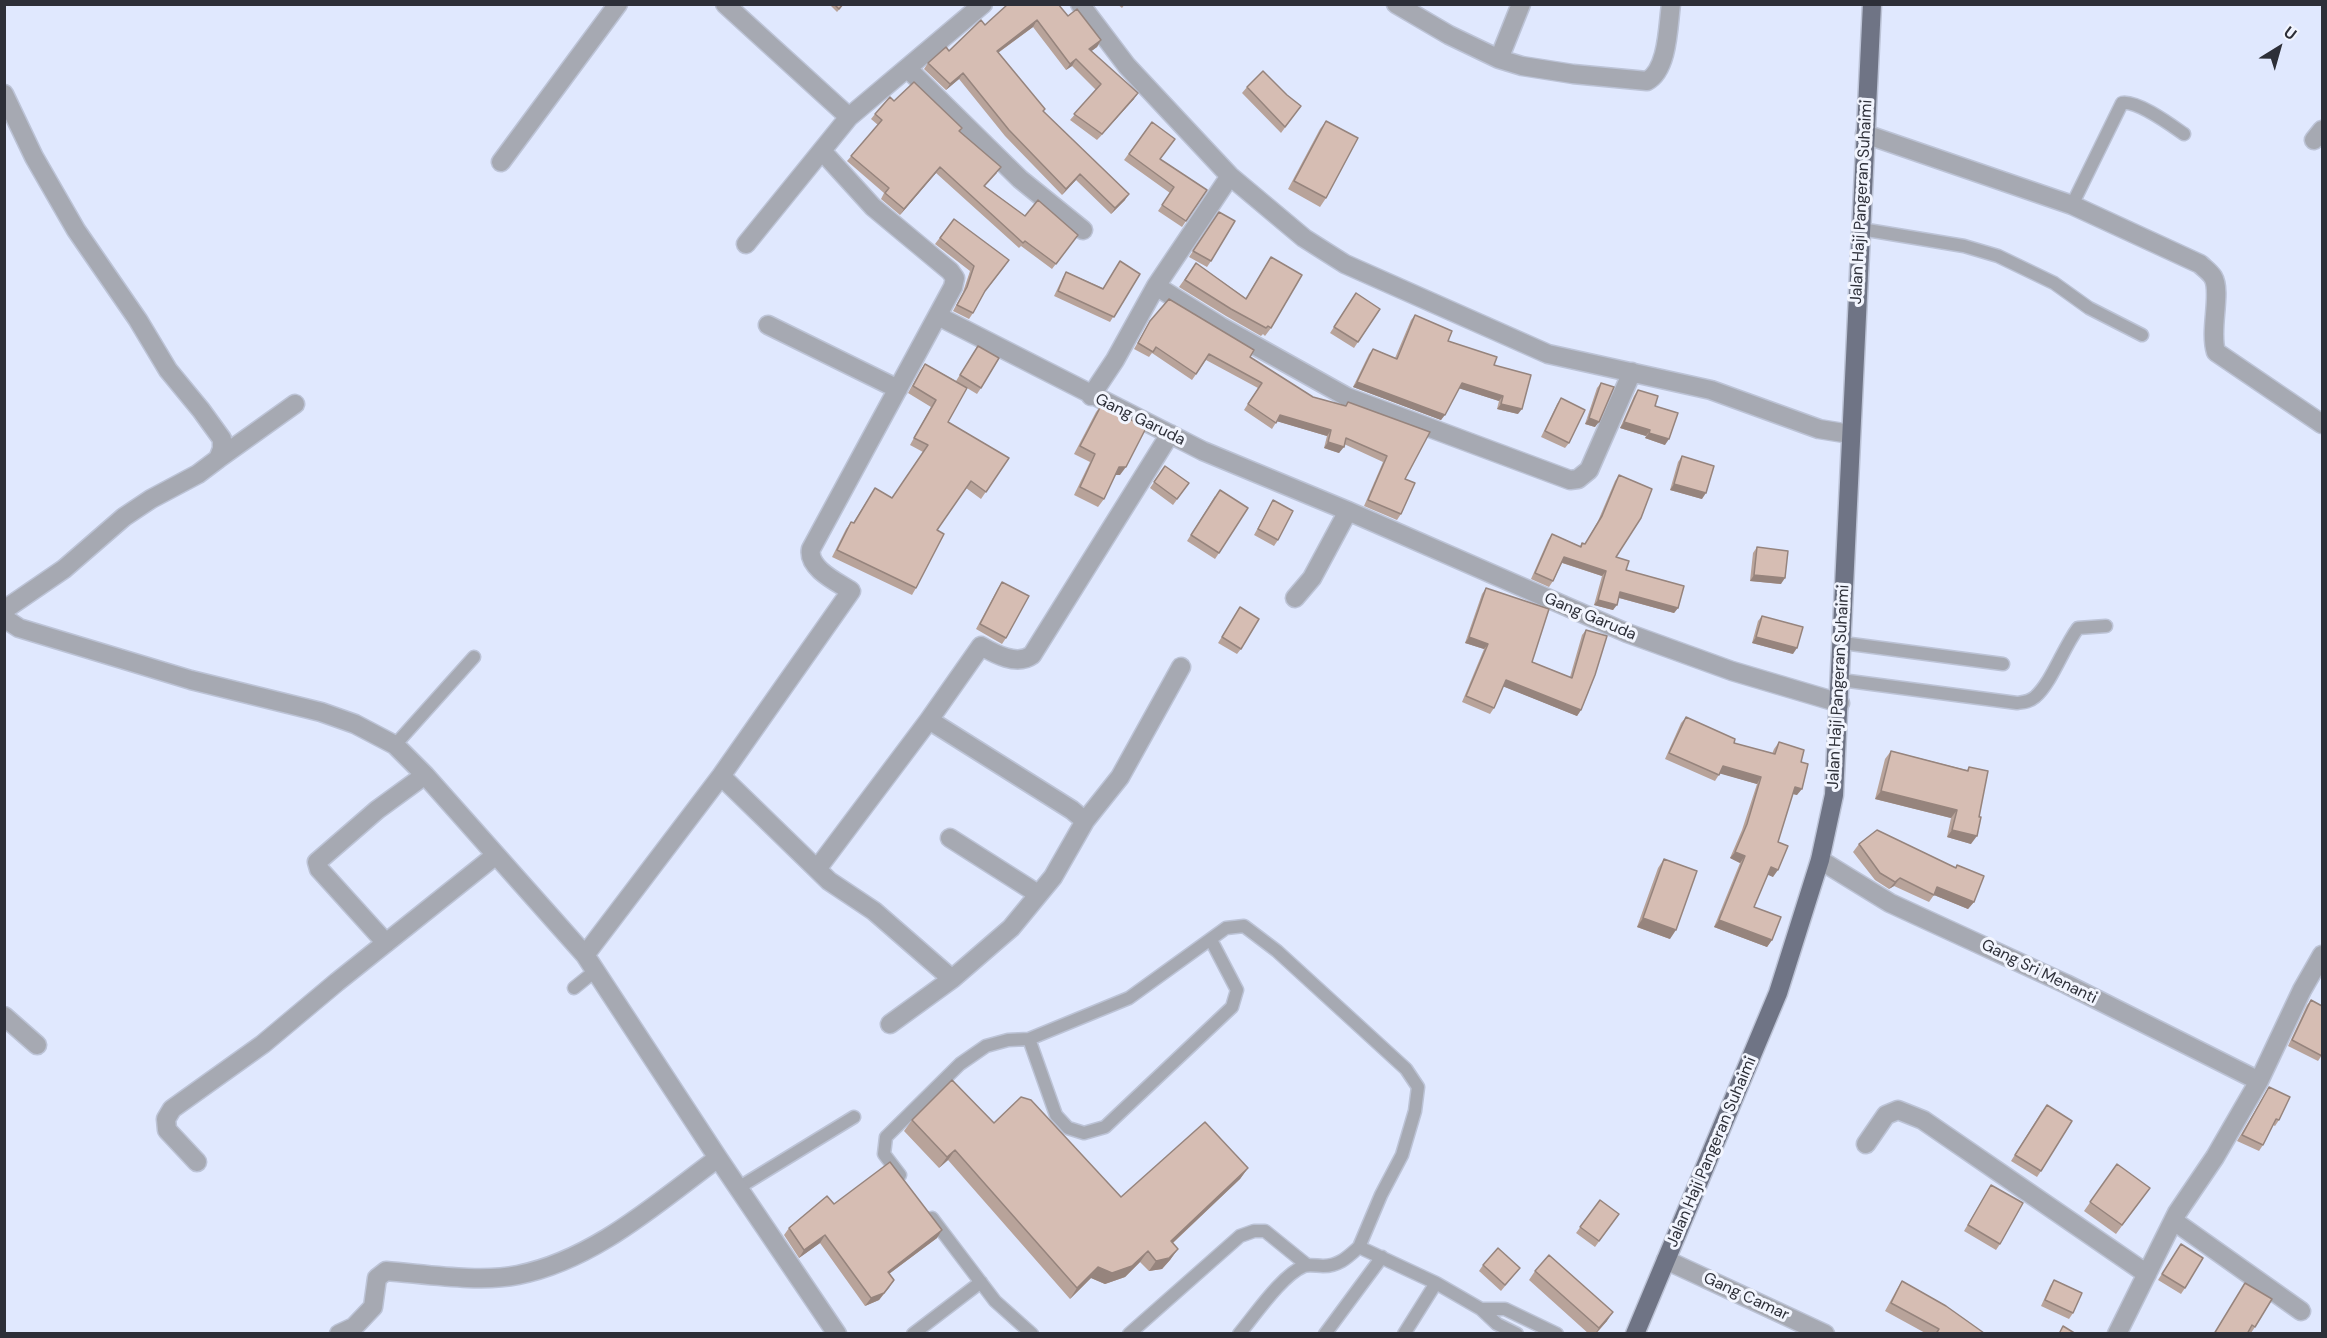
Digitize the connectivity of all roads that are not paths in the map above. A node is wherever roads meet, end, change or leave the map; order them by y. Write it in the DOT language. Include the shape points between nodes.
graph roads {
  1 [pos="618,4"];
  2 [pos="725,4"];
  3 [pos="982,4"];
  4 [pos="1080,4"];
  5 [pos="1396,4"];
  6 [pos="1521,4"];
  7 [pos="1671,4"];
  8 [pos="1872,4"];
  9 [pos="1499,59"];
  10 [pos="907,68"];
  11 [pos="4,94"];
  12 [pos="849,117"];
  13 [pos="1865,134"];
  14 [pos="2184,134"];
  15 [pos="822,152"];
  16 [pos="501,162"];
  17 [pos="1230,176"];
  18 [pos="2072,205"];
  19 [pos="1861,229"];
  20 [pos="1083,230"];
  21 [pos="746,244"];
  22 [pos="1156,286"];
  23 [pos="938,316"];
  24 [pos="768,325"];
  25 [pos="2142,335"];
  26 [pos="1632,372"];
  27 [pos="898,389"];
  28 [pos="1091,396"];
  29 [pos="295,404"];
  30 [pos="2322,424"];
  31 [pos="1170,434"];
  32 [pos="1851,434"];
  33 [pos="218,459"];
  34 [pos="1348,511"];
  35 [pos="1295,598"];
  36 [pos="5,618"];
  37 [pos="2106,626"];
  38 [pos="1843,643"];
  39 [pos="474,657"];
  40 [pos="2003,664"];
  41 [pos="1181,668"];
  42 [pos="1840,680"];
  43 [pos="1840,704"];
  44 [pos="929,720"];
  45 [pos="395,746"];
  46 [pos="426,775"];
  47 [pos="721,776"];
  48 [pos="1085,821"];
  49 [pos="950,838"];
  50 [pos="496,855"];
  51 [pos="1820,860"];
  52 [pos="817,869"];
  53 [pos="1038,894"];
  54 [pos="1211,940"];
  55 [pos="386,943"];
  56 [pos="585,955"];
  57 [pos="2322,955"];
  58 [pos="595,971"];
  59 [pos="952,979"];
  60 [pos="574,988"];
  61 [pos="4,1016"];
  62 [pos="890,1024"];
  63 [pos="1029,1039"];
  64 [pos="37,1046"];
  65 [pos="2259,1081"];
  66 [pos="854,1117"];
  67 [pos="1866,1144"];
  68 [pos="718,1158"];
  69 [pos="197,1162"];
  70 [pos="905,1181"];
  71 [pos="738,1188"];
  72 [pos="926,1209"];
  73 [pos="2174,1221"];
  74 [pos="1359,1246"];
  75 [pos="1382,1257"];
  76 [pos="1666,1260"];
  77 [pos="1306,1265"];
  78 [pos="2147,1274"];
  79 [pos="981,1282"];
  80 [pos="1436,1282"];
  81 [pos="1481,1309"];
  82 [pos="2301,1311"];
  83 [pos="350,1331"];
  84 [pos="836,1333"];
  85 [pos="913,1334"];
  86 [pos="1032,1334"];
  87 [pos="1129,1334"];
  88 [pos="1239,1334"];
  89 [pos="1325,1334"];
  90 [pos="1404,1334"];
  91 [pos="1517,1334"];
  92 [pos="1557,1334"];
  93 [pos="1635,1334"];
  94 [pos="1825,1334"];
  95 [pos="2117,1334"];
  1 -- 16 [label="street"];
  2 -- 12 [label="street"];
  3 -- 10 [label="street"];
  4 -- 17 [label="street" via="1127,66"];
  5 -- 9 [label="street"];
  6 -- 9 [label="street"];
  7 -- 9 [label="street" via="1661,66 1647,81 1547,71"];
  8 -- 13 [label="main road, Jalan Haji Pangeran Suhaimi"];
  10 -- 12 [label="street"];
  10 -- 20 [label="street" via="1020,179"];
  11 -- 33 [label="street" via="76,230 168,370 222,439"];
  12 -- 15 [label="street"];
  13 -- 18 [label="street"];
  13 -- 19 [label="main road, Jalan Haji Pangeran Suhaimi"];
  14 -- 18 [label="lane" via="2151,113 2122,103"];
  15 -- 21 [label="street"];
  15 -- 23 [label="street" via="873,207 955,278"];
  17 -- 22 [label="street"];
  17 -- 26 [label="street" via="1304,238 1345,264 1548,354"];
  18 -- 30 [label="street" via="2200,264 2213,275 2217,285 2213,333 2216,352"];
  19 -- 25 [label="lane" via="1964,246 1998,256 2054,283 2089,308"];
  19 -- 32 [label="main road, Jalan Haji Pangeran Suhaimi"];
  22 -- 26 [label="street" via="1347,397 1570,480 1589,470"];
  22 -- 28 [label="street"];
  23 -- 27 [label="street"];
  23 -- 28 [label="street, Gang Garuda"];
  24 -- 27 [label="street"];
  26 -- 32 [label="street" via="1711,390 1819,429"];
  27 -- 47 [label="street" via="811,549 813,563 851,591"];
  28 -- 31 [label="street, Gang Garuda"];
  29 -- 33 [label="street"];
  31 -- 34 [label="street, Gang Garuda"];
  31 -- 44 [label="street" via="1032,655 1014,659 981,646"];
  32 -- 38 [label="main road, Jalan Haji Pangeran Suhaimi"];
  33 -- 36 [label="street" via="124,516"];
  34 -- 35 [label="street" via="1312,578"];
  34 -- 43 [label="street, Gang Garuda" via="1628,633 1732,671"];
  36 -- 45 [label="street" via="19,628 191,680 321,712 355,724"];
  37 -- 42 [label="lane" via="2079,628 2042,688 2027,702"];
  38 -- 40 [label="lane"];
  38 -- 42 [label="main road, Jalan Haji Pangeran Suhaimi"];
  39 -- 45 [label="lane"];
  41 -- 48 [label="street" via="1120,777"];
  42 -- 43 [label="main road, Jalan Haji Pangeran Suhaimi"];
  43 -- 51 [label="main road, Jalan Haji Pangeran Suhaimi" via="1834,795"];
  44 -- 48 [label="street"];
  44 -- 52 [label="street"];
  45 -- 46 [label="street"];
  46 -- 50 [label="street"];
  46 -- 55 [label="street" via="377,810 317,862 319,869"];
  47 -- 52 [label="street"];
  47 -- 56 [label="street"];
  48 -- 53 [label="street" via="1053,877"];
  49 -- 53 [label="street"];
  50 -- 55 [label="street"];
  50 -- 56 [label="street"];
  51 -- 65 [label="street, Gang Sri Menanti" via="1890,903 2066,984"];
  51 -- 76 [label="main road, Jalan Haji Pangeran Suhaimi" via="1778,993"];
  52 -- 59 [label="street" via="881,917"];
  53 -- 59 [label="street" via="1011,928"];
  54 -- 63 [label="lane" via="1130,998"];
  54 -- 63 [label="lane" via="1237,990 1232,1007 1105,1127 1084,1133 1068,1128 1056,1115"];
  54 -- 74 [label="lane" via="1226,928 1244,926 1398,1061 1418,1087 1402,1155"];
  55 -- 69 [label="street" via="263,1044 172,1109 166,1119 167,1130"];
  56 -- 58 [label="street"];
  57 -- 65 [label="street"];
  58 -- 60 [label="lane"];
  58 -- 68 [label="street"];
  59 -- 62 [label="street"];
  61 -- 64 [label="street"];
  63 -- 70 [label="lane" via="986,1046 960,1064 886,1137 884,1154"];
  65 -- 73 [label="street"];
  66 -- 71 [label="lane"];
  67 -- 78 [label="street" via="1886,1115 1898,1110 1923,1120"];
  68 -- 71 [label="street"];
  68 -- 83 [label="street" via="609,1238 561,1261 508,1276 468,1278 386,1271 377,1278 373,1306"];
  71 -- 84 [label="street"];
  72 -- 79 [label="lane"];
  73 -- 78 [label="street"];
  73 -- 82 [label="street"];
  74 -- 75 [label="lane"];
  74 -- 77 [label="lane" via="1341,1263 1325,1267"];
  75 -- 80 [label="lane"];
  75 -- 89 [label="lane"];
  76 -- 93 [label="main road, Jalan Haji Pangeran Suhaimi"];
  76 -- 94 [label="street, Gang Camar"];
  77 -- 87 [label="lane" via="1265,1231 1240,1236"];
  77 -- 88 [label="lane" via="1275,1290"];
  78 -- 95 [label="street"];
  79 -- 85 [label="lane"];
  79 -- 86 [label="lane" via="995,1301"];
  80 -- 81 [label="lane"];
  80 -- 90 [label="lane"];
  81 -- 91 [label="lane" via="1497,1324"];
  81 -- 92 [label="lane" via="1505,1309"];
}
